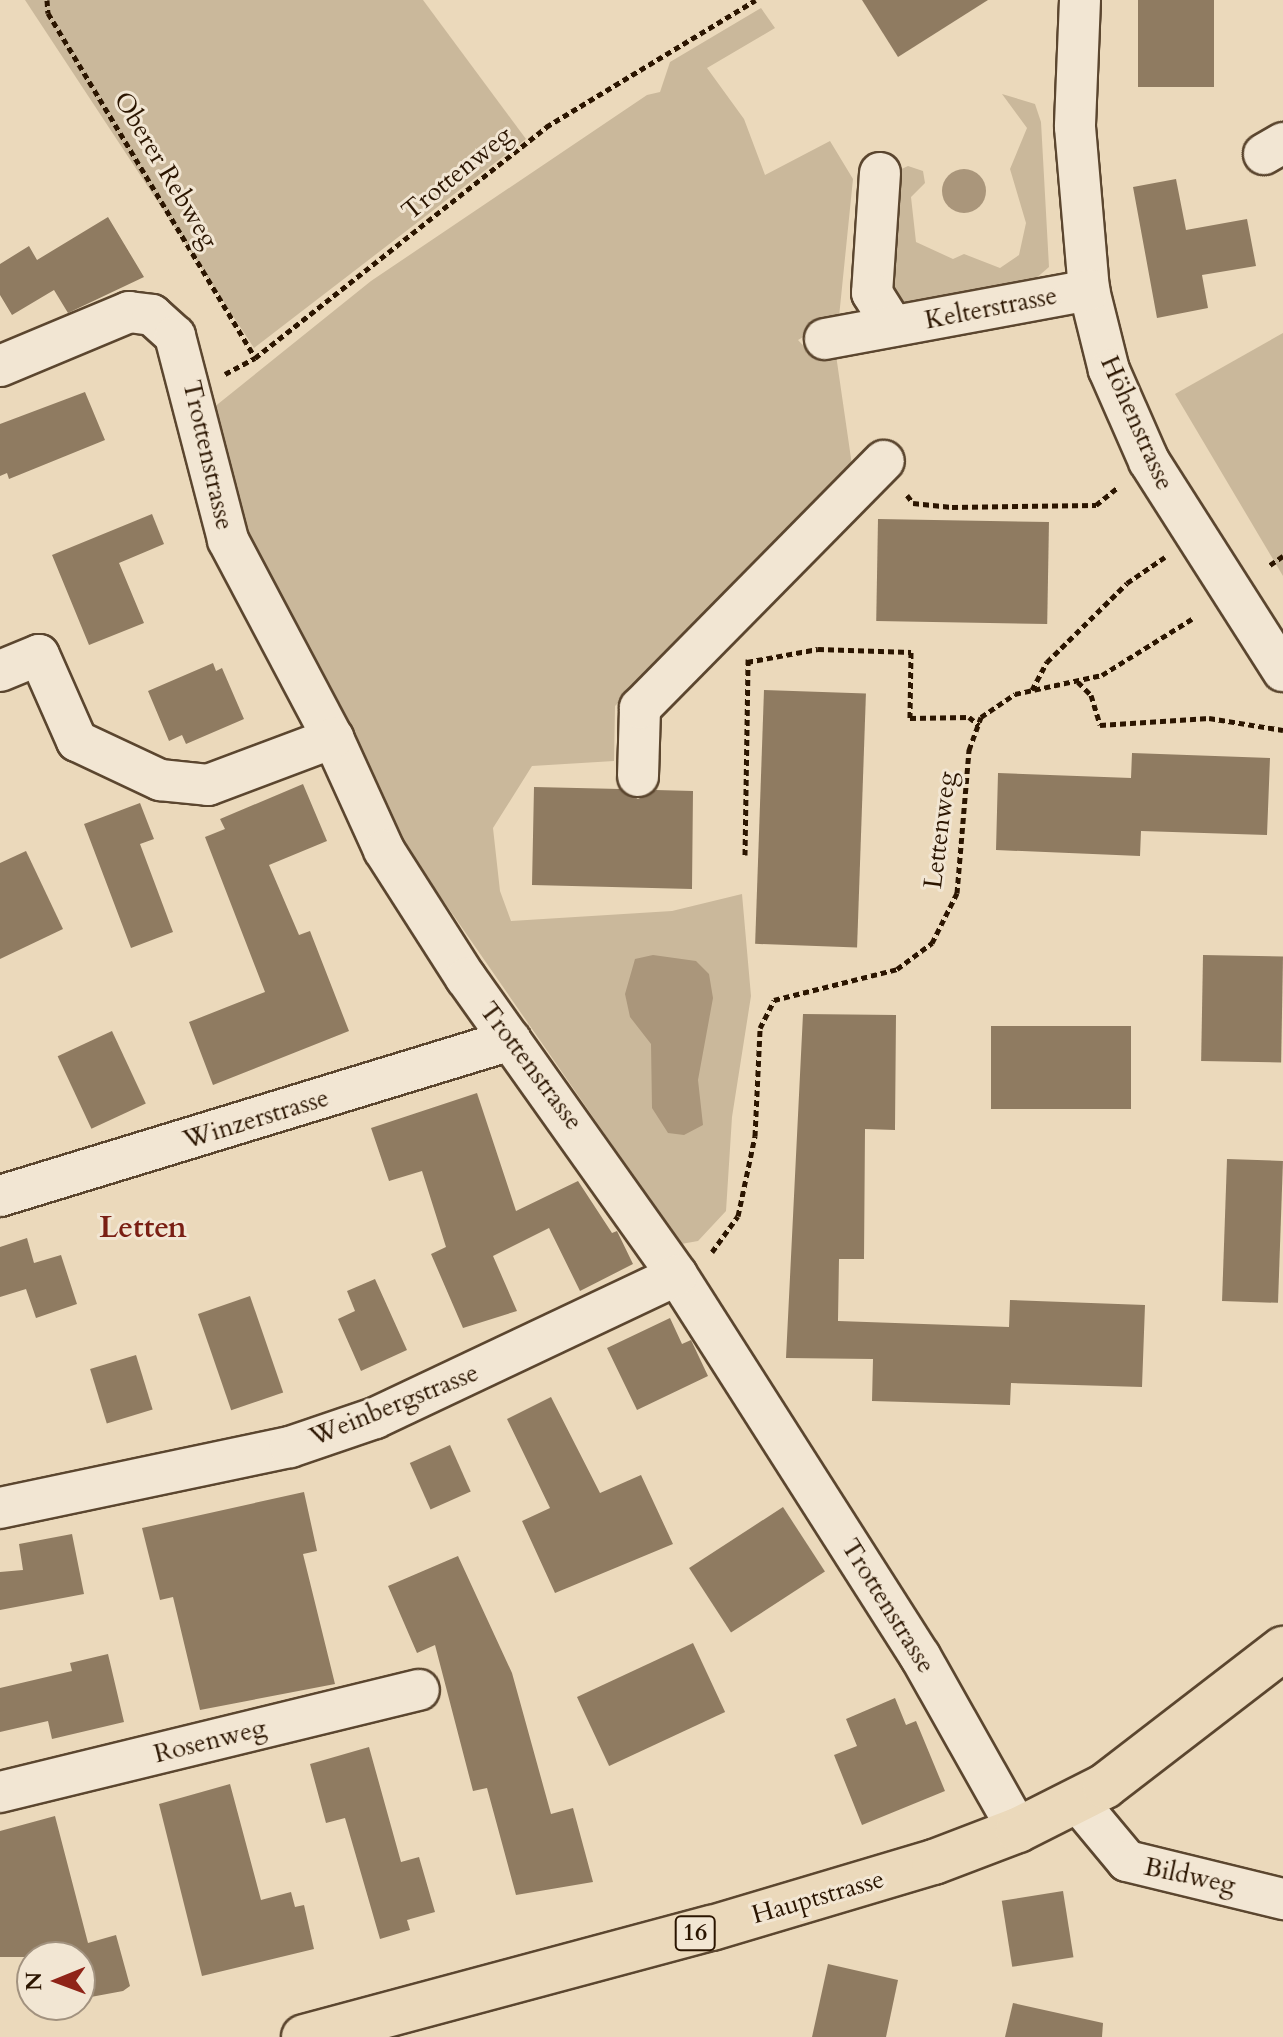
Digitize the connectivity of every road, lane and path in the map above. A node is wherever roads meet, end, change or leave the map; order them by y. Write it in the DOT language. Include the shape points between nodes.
graph roads {
  1 [pos="47,0"];
  2 [pos="756,0"];
  3 [pos="1080,0"];
  4 [pos="880,173"];
  5 [pos="1089,290"];
  6 [pos="893,326"];
  7 [pos="825,339"];
  8 [pos="255,358"];
  9 [pos="0,366"];
  10 [pos="193,390"];
  11 [pos="884,461"];
  12 [pos="1125,482"];
  13 [pos="1194,536"];
  14 [pos="1283,556"];
  15 [pos="1270,565"];
  16 [pos="1192,619"];
  17 [pos="751,647"];
  18 [pos="747,662"];
  19 [pos="0,671"];
  20 [pos="1283,671"];
  21 [pos="1077,681"];
  22 [pos="1032,691"];
  23 [pos="979,725"];
  24 [pos="1283,730"];
  25 [pos="333,738"];
  26 [pos="638,776"];
  27 [pos="745,855"];
  28 [pos="511,1040"];
  29 [pos="0,1196"];
  30 [pos="677,1275"];
  31 [pos="0,1508"];
  32 [pos="1283,1649"];
  33 [pos="419,1690"];
  34 [pos="0,1792"];
  35 [pos="1077,1801"];
  36 [pos="1018,1830"];
  37 [pos="1283,1899"];
  38 [pos="304,2037"];
  1 -- 8 [label="path, Oberer Rebweg" via="48,13"];
  2 -- 8 [label="path, Trottenweg" via="546,127"];
  3 -- 5 [label="street, Höhenstrasse" via="1075,127"];
  4 -- 6 [label="street, Kelterstrasse" via="872,293"];
  5 -- 6 [label="street, Kelterstrasse"];
  5 -- 13 [label="street, Höhenstrasse" via="1109,370 1149,461"];
  6 -- 7 [label="street, Kelterstrasse"];
  8 -- 10 [label="path, Trottenweg"];
  9 -- 10 [label="street, Trottenstrasse" via="99,320 141,312 165,323 181,348"];
  10 -- 25 [label="street, Trottenstrasse" via="228,540"];
  11 -- 12 [label="path" via="913,503 952,507 1096,505"];
  11 -- 26 [label="street" via="640,708"];
  13 -- 20 [label="street, Höhenstrasse"];
  13 -- 22 [label="path" via="1127,583 1047,662"];
  14 -- 15 [label="path"];
  16 -- 21 [label="path" via="1102,675"];
  17 -- 18 [label="path"];
  18 -- 23 [label="path" via="818,649 911,652 910,718 969,717"];
  18 -- 27 [label="path"];
  19 -- 25 [label="street" via="39,655 77,741 160,780 208,785"];
  21 -- 22 [label="path"];
  21 -- 24 [label="path" via="1091,695 1100,725 1209,718"];
  22 -- 23 [label="path" via="1015,694"];
  23 -- 30 [label="path, Lettenweg" via="969,750 957,893 932,943 897,969 774,1000 760,1028 755,1136 738,1216 711,1253"];
  25 -- 28 [label="street, Trottenstrasse" via="384,850"];
  28 -- 29 [label="street, Winzerstrasse"];
  28 -- 30 [label="street, Trottenstrasse"];
  30 -- 31 [label="street, Weinbergstrasse" via="375,1418 290,1447"];
  30 -- 36 [label="street, Trottenstrasse" via="920,1656"];
  32 -- 35 [label="main road, Hauptstrasse / 16" via="1167,1743"];
  33 -- 34 [label="street, Rosenweg"];
  35 -- 36 [label="main road, Hauptstrasse / 16"];
  35 -- 37 [label="street, Bildweg" via="1127,1861"];
  36 -- 38 [label="main road, Hauptstrasse / 16" via="934,1862 712,1928"];
}
